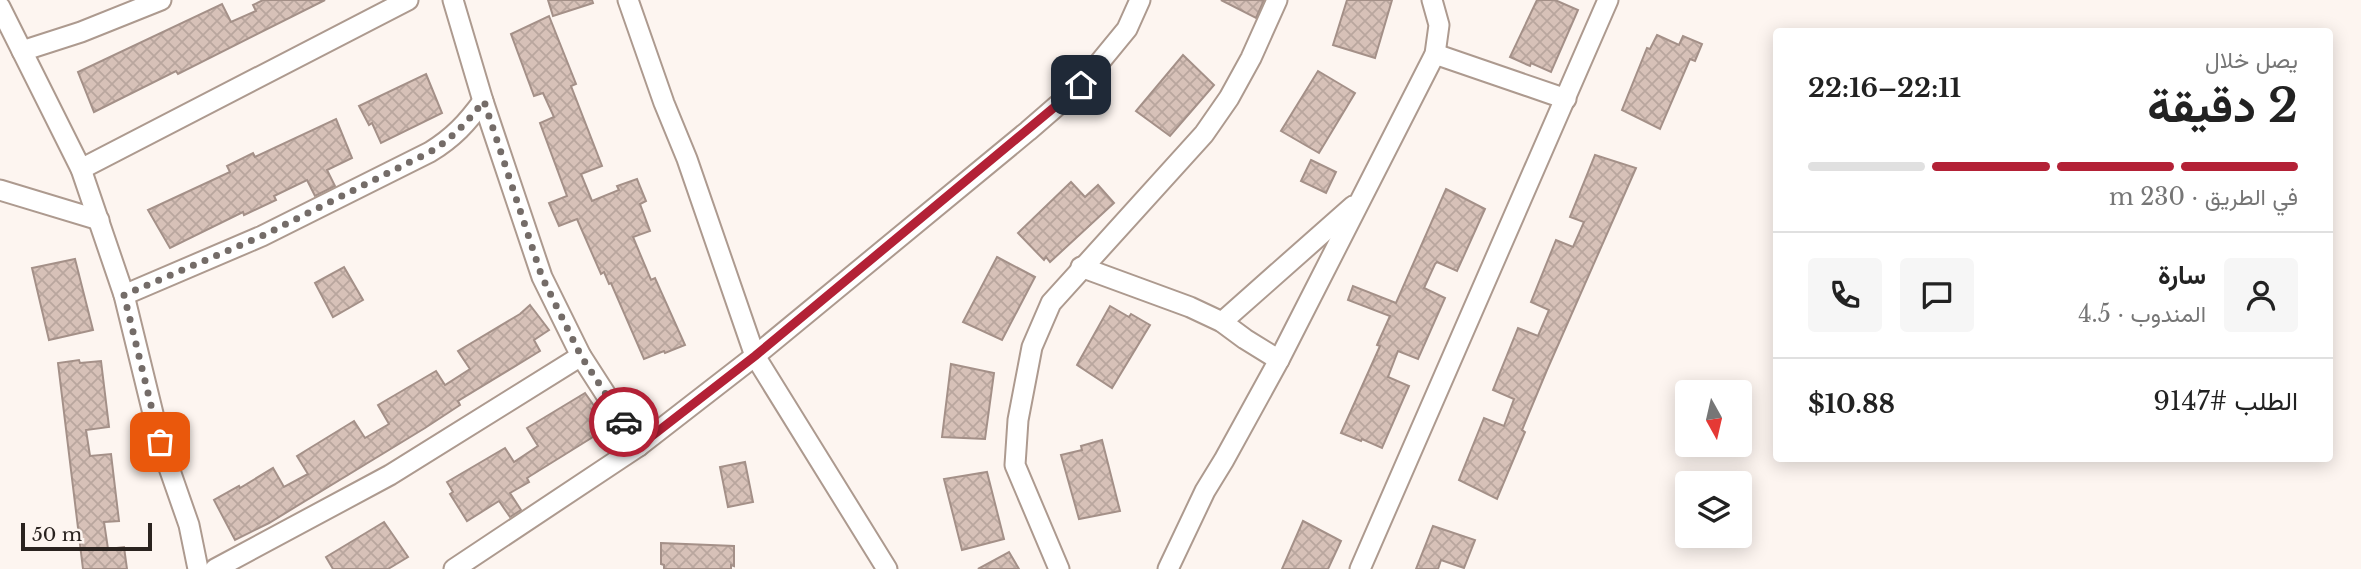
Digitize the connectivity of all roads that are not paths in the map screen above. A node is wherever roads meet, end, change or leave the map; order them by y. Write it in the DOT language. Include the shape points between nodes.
graph roads {
  1 [pos="162,0"];
  2 [pos="408,0"];
  3 [pos="453,0"];
  4 [pos="628,0"];
  5 [pos="1140,0"];
  6 [pos="1277,0"];
  7 [pos="1432,0"];
  8 [pos="1608,0"];
  9 [pos="0,7"];
  10 [pos="22,51"];
  11 [pos="1435,54"];
  12 [pos="1566,99"];
  13 [pos="484,101"];
  14 [pos="81,169"];
  15 [pos="0,190"];
  16 [pos="1362,199"];
  17 [pos="99,220"];
  18 [pos="1081,267"];
  19 [pos="124,295"];
  20 [pos="1222,322"];
  21 [pos="581,356"];
  22 [pos="755,356"];
  23 [pos="1279,359"];
  24 [pos="639,446"];
  25 [pos="198,569"];
  26 [pos="215,569"];
  27 [pos="454,569"];
  28 [pos="887,569"];
  29 [pos="1059,569"];
  30 [pos="1168,569"];
  31 [pos="1360,569"];
  1 -- 10 [label="street"];
  2 -- 14 [label="street"];
  3 -- 13 [label="street"];
  4 -- 22 [label="street"];
  5 -- 22 [label="street" via="1126,29 1081,85"];
  6 -- 18 [label="street" via="1251,58 1204,134"];
  7 -- 11 [label="street" via="1439,25"];
  8 -- 12 [label="street"];
  9 -- 10 [label="street"];
  10 -- 14 [label="street"];
  11 -- 12 [label="street"];
  11 -- 16 [label="street"];
  12 -- 31 [label="street"];
  13 -- 19 [label="street" via="451,139 430,152 262,236"];
  13 -- 21 [label="street" via="542,277"];
  14 -- 17 [label="street"];
  15 -- 17 [label="street"];
  16 -- 20 [label="street"];
  16 -- 23 [label="street"];
  17 -- 19 [label="street"];
  18 -- 20 [label="street"];
  18 -- 29 [label="street" via="1051,303 1032,347 1014,465"];
  19 -- 25 [label="street" via="160,442 189,525"];
  20 -- 23 [label="street"];
  21 -- 24 [label="street"];
  21 -- 26 [label="street" via="390,475"];
  22 -- 24 [label="street"];
  22 -- 28 [label="street"];
  23 -- 30 [label="street" via="1205,491"];
  24 -- 27 [label="street"];
}
